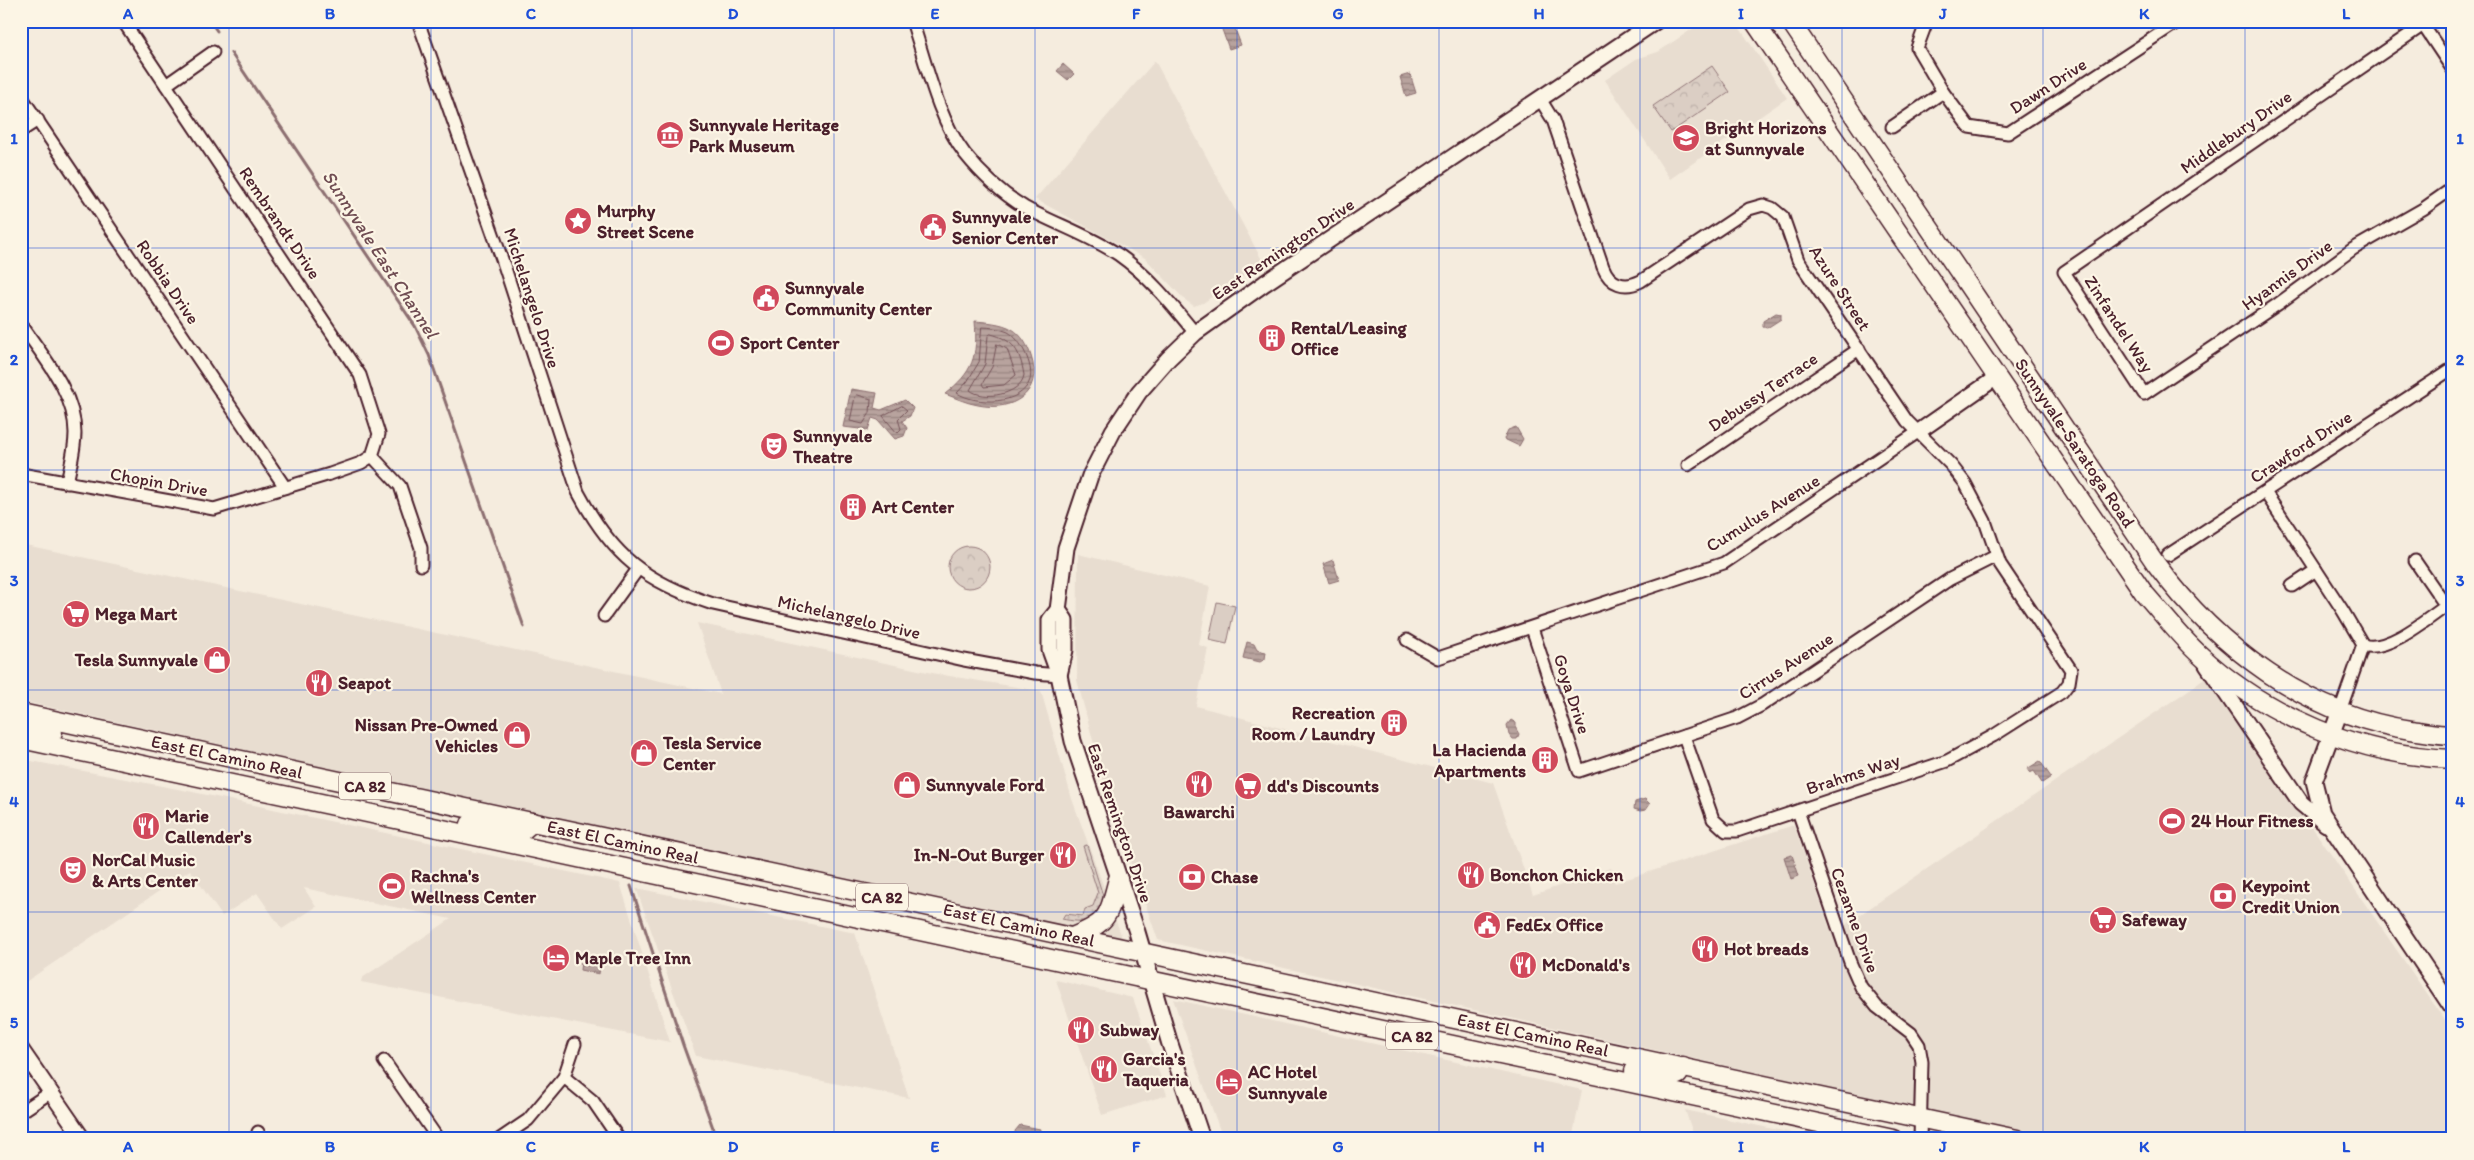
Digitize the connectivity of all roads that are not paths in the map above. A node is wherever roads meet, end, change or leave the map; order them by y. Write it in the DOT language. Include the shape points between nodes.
graph roads {
  1 [pos="123,21"];
  2 [pos="418,21"];
  3 [pos="912,21"];
  4 [pos="1656,21"];
  5 [pos="1754,21"];
  6 [pos="1790,21"];
  7 [pos="1927,21"];
  8 [pos="2179,21"];
  9 [pos="2426,23"];
  10 [pos="213,52"];
  11 [pos="2453,70"];
  12 [pos="166,85"];
  13 [pos="1943,92"];
  14 [pos="21,96"];
  15 [pos="1540,99"];
  16 [pos="38,120"];
  17 [pos="1892,127"];
  18 [pos="21,131"];
  19 [pos="2453,188"];
  20 [pos="2064,272"];
  21 [pos="21,324"];
  22 [pos="1196,333"];
  23 [pos="1859,349"];
  24 [pos="2453,368"];
  25 [pos="1996,377"];
  26 [pos="2144,394"];
  27 [pos="1918,432"];
  28 [pos="372,456"];
  29 [pos="1688,464"];
  30 [pos="21,474"];
  31 [pos="67,483"];
  32 [pos="286,487"];
  33 [pos="2265,492"];
  34 [pos="2168,555"];
  35 [pos="1996,556"];
  36 [pos="2415,561"];
  37 [pos="421,565"];
  38 [pos="638,570"];
  39 [pos="2316,570"];
  40 [pos="2292,586"];
  41 [pos="2449,604"];
  42 [pos="604,616"];
  43 [pos="1532,628"];
  44 [pos="1408,640"];
  45 [pos="2363,645"];
  46 [pos="2200,655"];
  47 [pos="1059,675"];
  48 [pos="2071,678"];
  49 [pos="2340,711"];
  50 [pos="21,713"];
  51 [pos="21,726"];
  52 [pos="2332,735"];
  53 [pos="2453,735"];
  54 [pos="1684,736"];
  55 [pos="21,739"];
  56 [pos="155,741"];
  57 [pos="2453,759"];
  58 [pos="1579,771"];
  59 [pos="1798,811"];
  60 [pos="533,822"];
  61 [pos="432,826"];
  62 [pos="2331,829"];
  63 [pos="592,836"];
  64 [pos="545,852"];
  65 [pos="1118,878"];
  66 [pos="1072,937"];
  67 [pos="1143,953"];
  68 [pos="1152,981"];
  69 [pos="2453,1009"];
  70 [pos="575,1044"];
  71 [pos="1590,1047"];
  72 [pos="21,1049"];
  73 [pos="1505,1056"];
  74 [pos="384,1061"];
  75 [pos="1682,1067"];
  76 [pos="564,1077"];
  77 [pos="1605,1077"];
  78 [pos="51,1092"];
  79 [pos="21,1112"];
  80 [pos="1920,1118"];
  81 [pos="83,1139"];
  82 [pos="438,1139"];
  83 [pos="500,1139"];
  84 [pos="619,1139"];
  85 [pos="1202,1139"];
  86 [pos="1893,1139"];
  87 [pos="1920,1139"];
  88 [pos="2017,1139"];
  1 -- 12 [label="street, Rembrandt Drive"];
  2 -- 38 [label="street, Michelangelo Drive" via="503,262 578,492 598,527 615,549"];
  3 -- 22 [label="street" via="946,120 965,154 1002,191 1025,207 1098,242 1134,266"];
  4 -- 15 [label="main road, East Remington Drive"];
  5 -- 25 [label="main road, Sunnyvale-Saratoga Road"];
  6 -- 49 [label="main road, Sunnyvale-Saratoga Road" via="2174,589 2210,627 2255,664"];
  7 -- 13 [label="street, Dawn Drive" via="1917,48"];
  8 -- 13 [label="street, Dawn Drive" via="2008,133 1969,127"];
  9 -- 11 [label="street"];
  9 -- 20 [label="street, Middlebury Drive"];
  10 -- 12 [label="street"];
  12 -- 28 [label="street, Rembrandt Drive" via="360,376 379,434"];
  13 -- 17 [label="street"];
  14 -- 16 [label="street, Robbia Drive"];
  15 -- 22 [label="main road, East Remington Drive" via="1265,283"];
  15 -- 23 [label="street, Azure Street" via="1553,120 1603,268 1612,281 1622,285 1641,281 1749,209 1763,205 1783,217 1795,254"];
  16 -- 18 [label="street"];
  16 -- 32 [label="street, Robbia Drive"];
  19 -- 26 [label="street, Hyannis Drive" via="2353,249"];
  20 -- 26 [label="street, Zinfandel Way"];
  21 -- 31 [label="street" via="60,382 71,406 75,433"];
  22 -- 47 [label="main road, East Remington Drive" via="1168,358 1140,392 1101,453 1066,548 1058,610 1066,620 1065,650"];
  23 -- 27 [label="street, Azure Street" via="1907,421"];
  23 -- 29 [label="street, Debussy Terrace"];
  24 -- 33 [label="street, Crawford Drive"];
  25 -- 27 [label="street, Cumulus Avenue"];
  25 -- 46 [label="main road, Sunnyvale-Saratoga Road" via="2144,593"];
  27 -- 35 [label="street, Azure Street" via="1965,483 1985,521"];
  27 -- 43 [label="street, Cumulus Avenue" via="1724,563"];
  28 -- 32 [label="street, Chopin Drive" via="361,463"];
  28 -- 37 [label="street" via="400,486 421,548"];
  30 -- 31 [label="street, Chopin Drive"];
  31 -- 32 [label="street, Chopin Drive" via="214,510"];
  33 -- 34 [label="street, Crawford Drive"];
  33 -- 39 [label="street"];
  35 -- 48 [label="street, Azure Street" via="2068,664"];
  35 -- 54 [label="street, Cirrus Avenue" via="1950,578 1762,705 1737,718"];
  36 -- 41 [label="street"];
  38 -- 42 [label="street"];
  38 -- 47 [label="street, Michelangelo Drive" via="679,593 713,604 964,660"];
  39 -- 40 [label="street"];
  39 -- 45 [label="street"];
  41 -- 45 [label="street" via="2390,643 2370,648"];
  43 -- 44 [label="street, Cumulus Avenue" via="1438,658"];
  43 -- 58 [label="street, Goya Drive"];
  45 -- 49 [label="street"];
  46 -- 52 [label="main road" via="2268,703"];
  46 -- 62 [label="main road, Sunnyvale-Saratoga Road" via="2300,803"];
  47 -- 65 [label="main road, East Remington Drive" via="1072,741"];
  48 -- 59 [label="street, Brahms Way" via="2062,692 1970,750"];
  49 -- 52 [label="main road, Sunnyvale-Saratoga Road"];
  49 -- 53 [label="main road" via="2387,727"];
  50 -- 56 [label="main road, East El Camino Real / CA 82"];
  51 -- 56 [label="main road" via="135,748"];
  52 -- 57 [label="main road" via="2368,747 2426,758"];
  52 -- 62 [label="main road, Sunnyvale-Saratoga Road" via="2314,781 2322,813"];
  54 -- 58 [label="street, Cirrus Avenue"];
  54 -- 59 [label="street, Brahms Way" via="1713,819 1726,831 1737,831"];
  55 -- 61 [label="main road, East El Camino Real / CA 82"];
  56 -- 60 [label="main road, East El Camino Real / CA 82"];
  59 -- 80 [label="street, Cezanne Drive" via="1860,987 1877,1007 1911,1033 1919,1046 1922,1062"];
  60 -- 61 [label="main road" via="520,832 466,823"];
  60 -- 63 [label="main road, East El Camino Real / CA 82"];
  61 -- 64 [label="main road, East El Camino Real / CA 82"];
  62 -- 69 [label="main road, Sunnyvale-Saratoga Road"];
  63 -- 64 [label="main road" via="550,843"];
  63 -- 66 [label="main road, East El Camino Real / CA 82"];
  64 -- 68 [label="main road, East El Camino Real / CA 82"];
  65 -- 66 [label="main road" via="1104,920"];
  65 -- 67 [label="main road, East Remington Drive"];
  66 -- 67 [label="main road, East El Camino Real / CA 82"];
  67 -- 68 [label="main road, East Remington Drive"];
  67 -- 71 [label="main road, East El Camino Real / CA 82"];
  68 -- 73 [label="main road, East El Camino Real / CA 82"];
  68 -- 85 [label="main road, East Remington Drive"];
  70 -- 76 [label="street"];
  71 -- 73 [label="main road" via="1566,1054 1515,1044 1508,1047"];
  71 -- 75 [label="main road, East El Camino Real / CA 82"];
  72 -- 78 [label="street"];
  73 -- 77 [label="main road, East El Camino Real / CA 82"];
  74 -- 82 [label="street"];
  75 -- 77 [label="main road" via="1678,1075 1667,1078 1616,1068"];
  75 -- 80 [label="main road, East El Camino Real / CA 82"];
  76 -- 83 [label="street" via="528,1120"];
  76 -- 84 [label="street" via="593,1101"];
  77 -- 86 [label="main road, East El Camino Real / CA 82"];
  78 -- 79 [label="street"];
  78 -- 81 [label="street"];
  80 -- 87 [label="street, Cezanne Drive"];
  80 -- 88 [label="main road, East El Camino Real / CA 82"];
}
